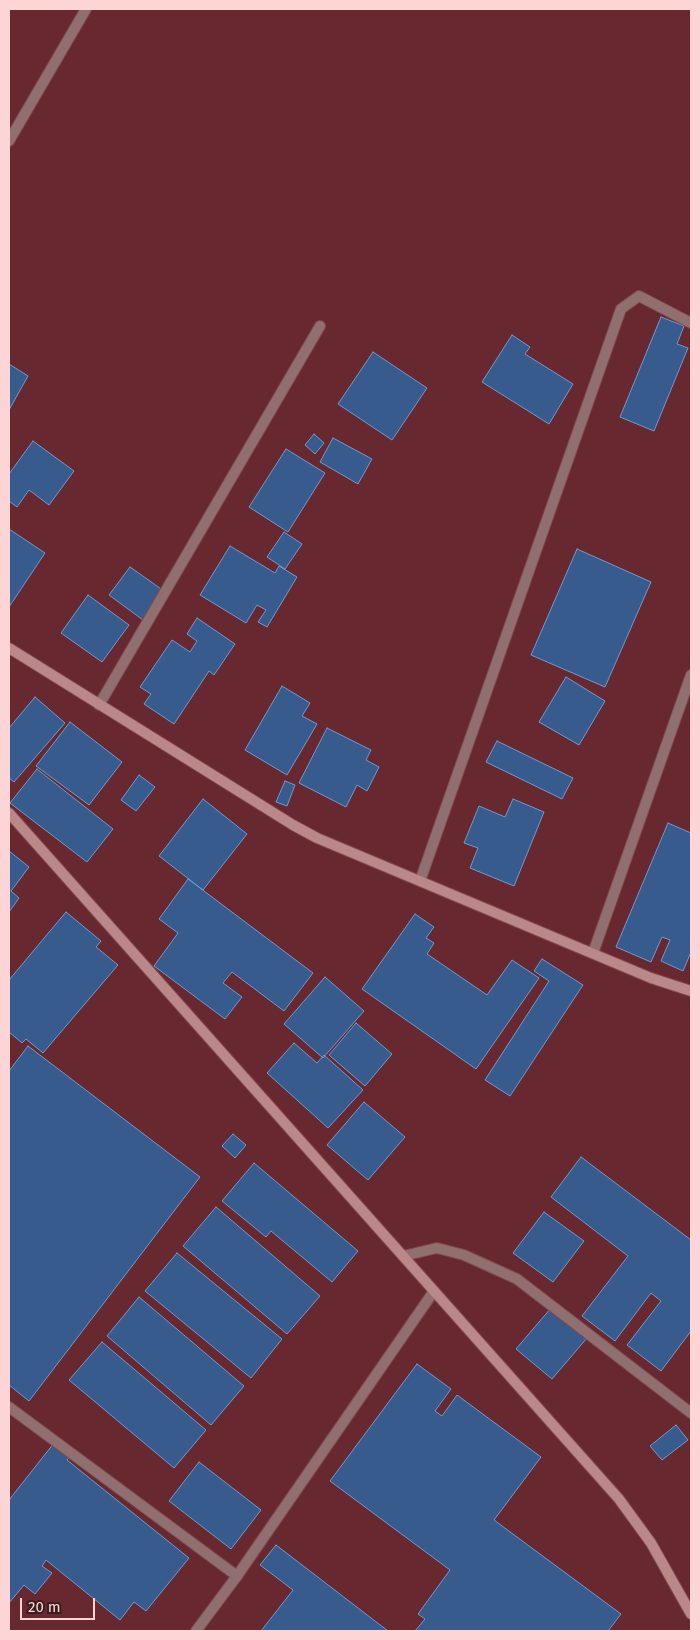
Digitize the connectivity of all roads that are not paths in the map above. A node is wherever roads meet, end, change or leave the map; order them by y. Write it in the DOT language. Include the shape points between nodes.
graph roads {
  1 [pos="86,9"];
  2 [pos="9,141"];
  3 [pos="691,323"];
  4 [pos="320,326"];
  5 [pos="9,648"];
  6 [pos="691,675"];
  7 [pos="99,705"];
  8 [pos="9,814"];
  9 [pos="420,881"];
  10 [pos="592,953"];
  11 [pos="691,991"];
  12 [pos="403,1256"];
  13 [pos="434,1291"];
  14 [pos="9,1407"];
  15 [pos="691,1413"];
  16 [pos="237,1576"];
  17 [pos="691,1614"];
  18 [pos="196,1631"];
  1 -- 2 [label="street"];
  3 -- 9 [label="street" via="639,296 621,309"];
  4 -- 7 [label="street"];
  5 -- 7 [label="street"];
  6 -- 10 [label="street"];
  7 -- 9 [label="street" via="293,825"];
  8 -- 12 [label="street"];
  9 -- 10 [label="street"];
  10 -- 11 [label="street"];
  12 -- 13 [label="street"];
  12 -- 15 [label="street" via="438,1248 464,1255 517,1279"];
  13 -- 16 [label="street"];
  13 -- 17 [label="street" via="619,1498 651,1543"];
  14 -- 16 [label="street"];
  16 -- 18 [label="street"];
}
